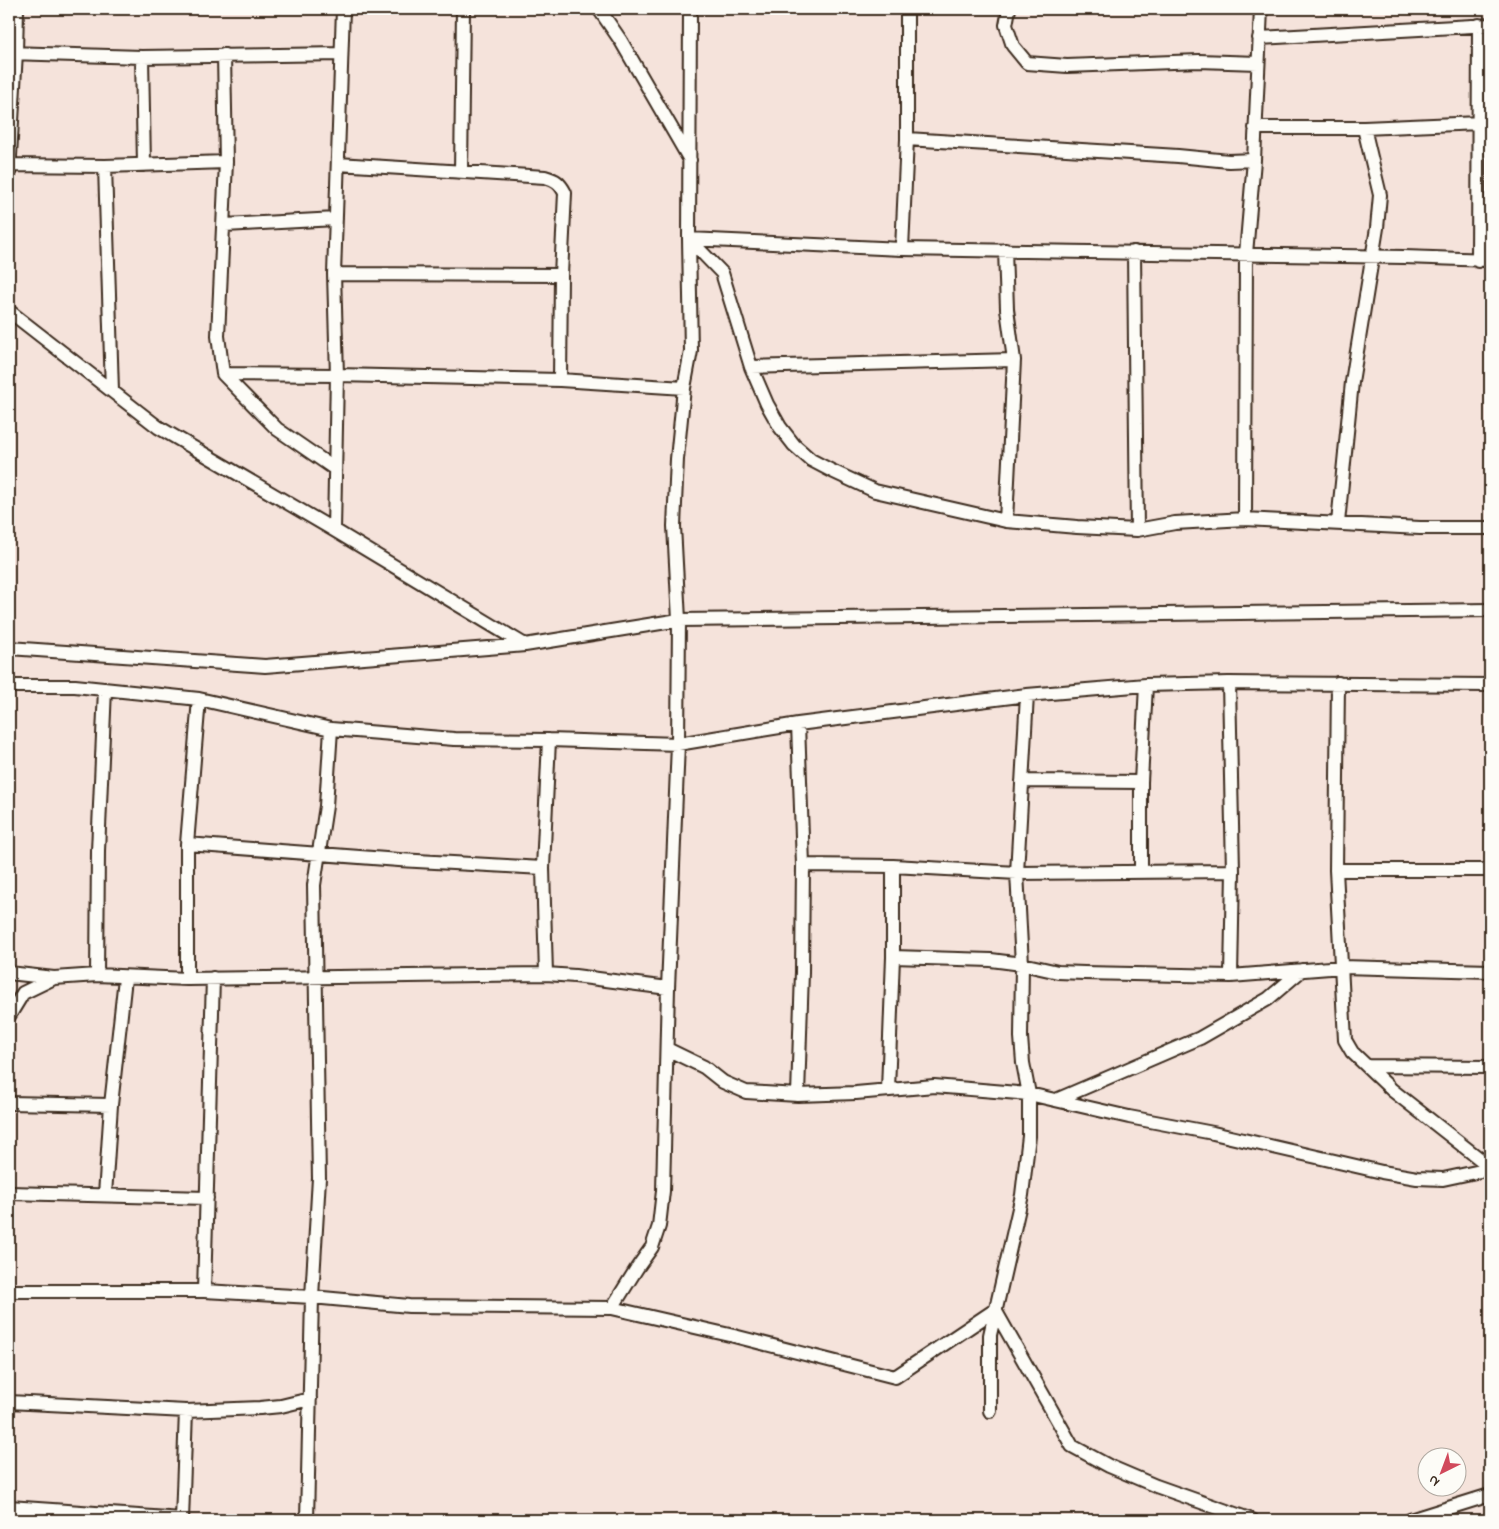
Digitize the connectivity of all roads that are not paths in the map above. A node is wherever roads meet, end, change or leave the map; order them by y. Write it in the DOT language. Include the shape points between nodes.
graph roads {
  1 [pos="17,9"];
  2 [pos="343,9"];
  3 [pos="463,9"];
  4 [pos="599,9"];
  5 [pos="690,9"];
  6 [pos="907,9"];
  7 [pos="1009,9"];
  8 [pos="1261,9"];
  9 [pos="1484,25"];
  10 [pos="1259,38"];
  11 [pos="13,52"];
  12 [pos="341,54"];
  13 [pos="224,56"];
  14 [pos="142,57"];
  15 [pos="1258,63"];
  16 [pos="1479,123"];
  17 [pos="1255,128"];
  18 [pos="1364,128"];
  19 [pos="907,139"];
  20 [pos="690,160"];
  21 [pos="1254,160"];
  22 [pos="226,162"];
  23 [pos="338,164"];
  24 [pos="144,165"];
  25 [pos="105,166"];
  26 [pos="9,168"];
  27 [pos="461,172"];
  28 [pos="336,219"];
  29 [pos="225,225"];
  30 [pos="689,239"];
  31 [pos="902,249"];
  32 [pos="1005,250"];
  33 [pos="1134,252"];
  34 [pos="1246,254"];
  35 [pos="1372,257"];
  36 [pos="1484,260"];
  37 [pos="334,274"];
  38 [pos="561,275"];
  39 [pos="9,311"];
  40 [pos="1014,360"];
  41 [pos="751,367"];
  42 [pos="223,374"];
  43 [pos="337,375"];
  44 [pos="560,380"];
  45 [pos="684,388"];
  46 [pos="112,391"];
  47 [pos="335,469"];
  48 [pos="1245,519"];
  49 [pos="1006,522"];
  50 [pos="1338,523"];
  51 [pos="1490,528"];
  52 [pos="334,530"];
  53 [pos="1136,530"];
  54 [pos="1490,610"];
  55 [pos="679,620"];
  56 [pos="525,645"];
  57 [pos="9,648"];
  58 [pos="1229,683"];
  59 [pos="1338,683"];
  60 [pos="1146,685"];
  61 [pos="1490,685"];
  62 [pos="9,686"];
  63 [pos="106,689"];
  64 [pos="1027,696"];
  65 [pos="198,699"];
  66 [pos="798,724"];
  67 [pos="331,729"];
  68 [pos="549,740"];
  69 [pos="678,744"];
  70 [pos="1022,781"];
  71 [pos="1141,782"];
  72 [pos="187,844"];
  73 [pos="317,854"];
  74 [pos="803,865"];
  75 [pos="894,866"];
  76 [pos="543,868"];
  77 [pos="1336,870"];
  78 [pos="1490,870"];
  79 [pos="1233,871"];
  80 [pos="1141,872"];
  81 [pos="1017,873"];
  82 [pos="893,957"];
  83 [pos="1022,964"];
  84 [pos="1342,967"];
  85 [pos="1302,970"];
  86 [pos="1490,971"];
  87 [pos="9,973"];
  88 [pos="546,974"];
  89 [pos="97,976"];
  90 [pos="315,976"];
  91 [pos="1231,976"];
  92 [pos="54,978"];
  93 [pos="125,978"];
  94 [pos="213,978"];
  95 [pos="187,979"];
  96 [pos="668,988"];
  97 [pos="9,1016"];
  98 [pos="667,1049"];
  99 [pos="1367,1066"];
  100 [pos="1490,1067"];
  101 [pos="888,1090"];
  102 [pos="1029,1094"];
  103 [pos="798,1095"];
  104 [pos="1056,1100"];
  105 [pos="9,1103"];
  106 [pos="111,1105"];
  107 [pos="1490,1168"];
  108 [pos="9,1193"];
  109 [pos="105,1195"];
  110 [pos="207,1198"];
  111 [pos="9,1292"];
  112 [pos="204,1292"];
  113 [pos="312,1297"];
  114 [pos="612,1308"];
  115 [pos="995,1310"];
  116 [pos="310,1399"];
  117 [pos="9,1402"];
  118 [pos="186,1411"];
  119 [pos="990,1411"];
  120 [pos="1490,1495"];
  121 [pos="9,1507"];
  122 [pos="77,1516"];
  123 [pos="182,1520"];
  124 [pos="307,1520"];
  125 [pos="1252,1520"];
  126 [pos="1410,1520"];
  1 -- 11 [label="street"];
  2 -- 12 [label="street"];
  3 -- 27 [label="street"];
  4 -- 20 [label="street"];
  5 -- 20 [label="street"];
  6 -- 19 [label="street"];
  7 -- 15 [label="street" via="1006,25 1013,46 1027,63 1067,66 1199,61"];
  8 -- 10 [label="street"];
  9 -- 10 [label="street"];
  9 -- 16 [label="street"];
  10 -- 15 [label="street"];
  11 -- 14 [label="street"];
  11 -- 26 [label="street"];
  12 -- 13 [label="street"];
  12 -- 23 [label="street"];
  13 -- 14 [label="street"];
  13 -- 22 [label="street"];
  14 -- 24 [label="street"];
  15 -- 17 [label="street"];
  16 -- 18 [label="street"];
  16 -- 36 [label="street"];
  17 -- 18 [label="street"];
  17 -- 21 [label="street"];
  18 -- 35 [label="street" via="1380,195"];
  19 -- 21 [label="street"];
  19 -- 31 [label="street"];
  20 -- 30 [label="street"];
  21 -- 34 [label="street"];
  22 -- 24 [label="street"];
  22 -- 29 [label="street"];
  23 -- 27 [label="street"];
  23 -- 28 [label="street"];
  24 -- 25 [label="street"];
  25 -- 26 [label="street"];
  25 -- 46 [label="street"];
  27 -- 38 [label="street" via="545,177 561,184 565,193"];
  28 -- 29 [label="street"];
  28 -- 37 [label="street"];
  29 -- 42 [label="street" via="218,336"];
  30 -- 31 [label="street"];
  30 -- 41 [label="street" via="722,273"];
  30 -- 45 [label="street" via="691,351"];
  31 -- 32 [label="street"];
  32 -- 33 [label="street"];
  32 -- 40 [label="street" via="1006,309"];
  33 -- 34 [label="street"];
  33 -- 53 [label="street"];
  34 -- 35 [label="street"];
  34 -- 48 [label="street"];
  35 -- 36 [label="street"];
  35 -- 50 [label="street" via="1352,382"];
  37 -- 38 [label="street"];
  37 -- 43 [label="street"];
  38 -- 44 [label="street"];
  39 -- 46 [label="street"];
  40 -- 41 [label="street"];
  40 -- 49 [label="street"];
  41 -- 49 [label="street" via="780,428 811,460 875,490"];
  42 -- 43 [label="street"];
  42 -- 47 [label="street" via="277,429"];
  43 -- 44 [label="street"];
  43 -- 47 [label="street"];
  44 -- 45 [label="street"];
  45 -- 55 [label="street" via="674,526"];
  46 -- 52 [label="street" via="158,427"];
  47 -- 52 [label="street"];
  48 -- 50 [label="street"];
  48 -- 53 [label="street"];
  49 -- 53 [label="street"];
  50 -- 51 [label="street"];
  52 -- 56 [label="street"];
  54 -- 55 [label="street"];
  55 -- 56 [label="street"];
  55 -- 69 [label="street"];
  56 -- 57 [label="street" via="265,666"];
  58 -- 59 [label="street"];
  58 -- 60 [label="street"];
  58 -- 79 [label="street"];
  59 -- 61 [label="street"];
  59 -- 77 [label="street"];
  60 -- 64 [label="street"];
  60 -- 71 [label="street"];
  62 -- 63 [label="street"];
  63 -- 65 [label="street"];
  63 -- 89 [label="street" via="98,841"];
  64 -- 66 [label="street"];
  64 -- 70 [label="street"];
  65 -- 67 [label="street"];
  65 -- 72 [label="street"];
  66 -- 69 [label="street"];
  66 -- 74 [label="street"];
  67 -- 68 [label="street" via="454,739"];
  67 -- 73 [label="street" via="326,806"];
  68 -- 69 [label="street"];
  68 -- 76 [label="street"];
  69 -- 96 [label="street"];
  70 -- 71 [label="street"];
  70 -- 81 [label="street"];
  71 -- 80 [label="street"];
  72 -- 73 [label="street"];
  72 -- 95 [label="street"];
  73 -- 76 [label="street"];
  73 -- 90 [label="street" via="313,912"];
  74 -- 75 [label="street"];
  74 -- 103 [label="street"];
  75 -- 81 [label="street"];
  75 -- 82 [label="street"];
  76 -- 88 [label="street"];
  77 -- 78 [label="street"];
  77 -- 84 [label="street"];
  79 -- 80 [label="street"];
  79 -- 91 [label="street"];
  80 -- 81 [label="street"];
  81 -- 83 [label="street"];
  82 -- 83 [label="street"];
  82 -- 101 [label="street"];
  83 -- 91 [label="street" via="1084,974"];
  83 -- 102 [label="street" via="1021,1037"];
  84 -- 85 [label="street"];
  84 -- 86 [label="street"];
  84 -- 99 [label="street" via="1345,1040"];
  85 -- 91 [label="street"];
  85 -- 104 [label="street" via="1268,999 1200,1038"];
  87 -- 92 [label="street"];
  88 -- 90 [label="street"];
  88 -- 96 [label="street"];
  89 -- 92 [label="street"];
  89 -- 93 [label="street"];
  90 -- 94 [label="street"];
  90 -- 113 [label="street" via="319,1178"];
  92 -- 97 [label="street" via="24,993"];
  93 -- 95 [label="street"];
  93 -- 106 [label="street"];
  94 -- 95 [label="street"];
  94 -- 110 [label="street"];
  96 -- 98 [label="street"];
  98 -- 103 [label="street" via="746,1092"];
  98 -- 114 [label="street" via="659,1226 652,1247"];
  99 -- 100 [label="street"];
  99 -- 107 [label="street" via="1392,1090"];
  101 -- 102 [label="street" via="934,1086"];
  101 -- 103 [label="street"];
  102 -- 104 [label="street"];
  102 -- 115 [label="street" via="1022,1195"];
  104 -- 107 [label="street" via="1417,1178 1444,1179"];
  105 -- 106 [label="street"];
  106 -- 109 [label="street"];
  108 -- 109 [label="street"];
  109 -- 110 [label="street"];
  110 -- 112 [label="street"];
  111 -- 112 [label="street"];
  112 -- 113 [label="street"];
  113 -- 114 [label="street" via="409,1306"];
  113 -- 116 [label="street"];
  114 -- 115 [label="street" via="895,1377"];
  115 -- 119 [label="street" via="990,1335"];
  115 -- 125 [label="street" via="1072,1446 1156,1486"];
  116 -- 118 [label="street" via="281,1406"];
  116 -- 124 [label="street"];
  117 -- 118 [label="street"];
  118 -- 123 [label="street"];
  120 -- 126 [label="street"];
  121 -- 122 [label="street"];
  122 -- 123 [label="street"];
}
